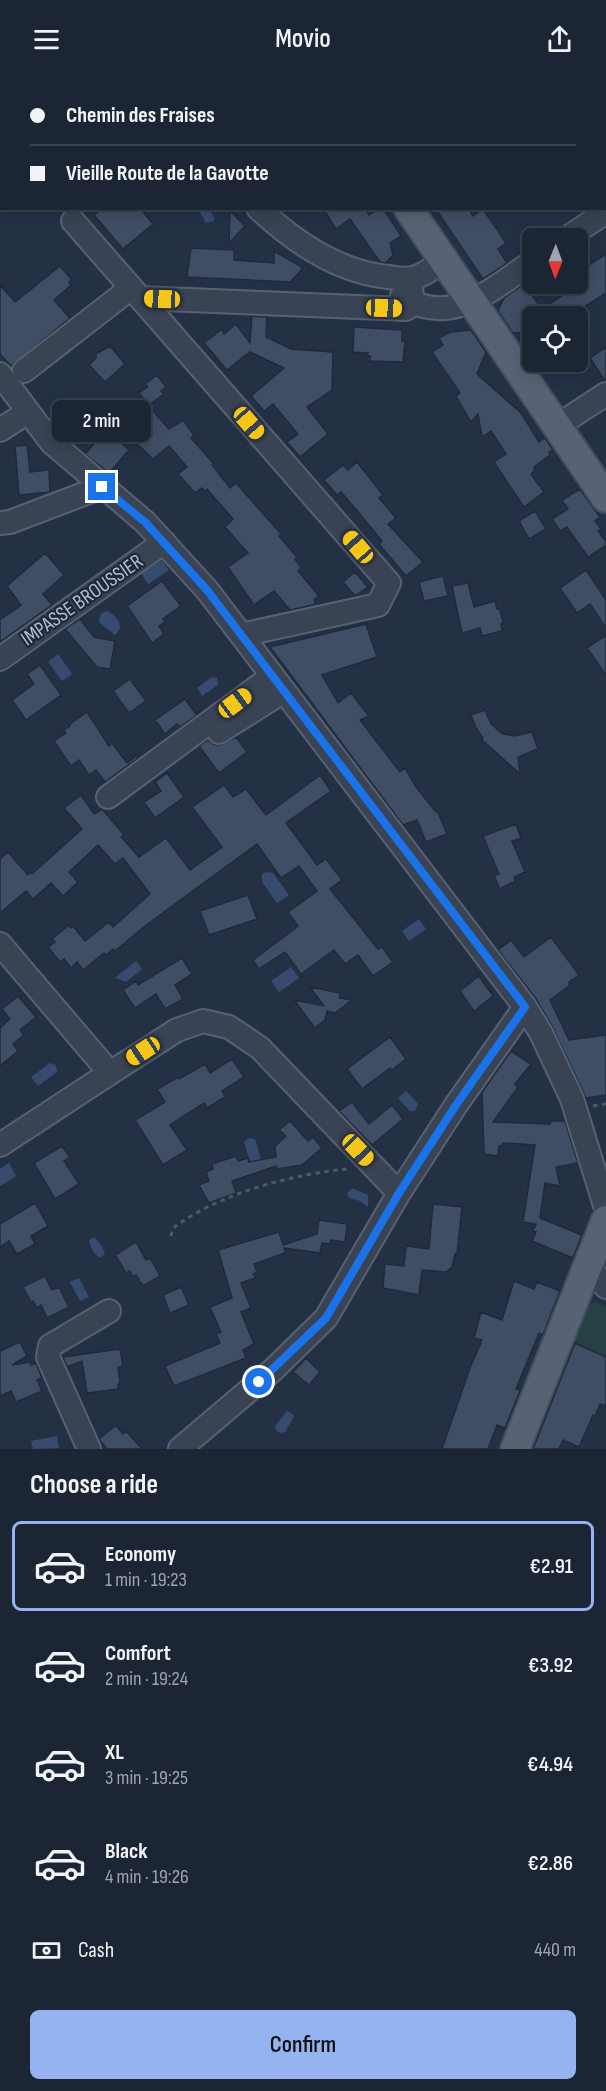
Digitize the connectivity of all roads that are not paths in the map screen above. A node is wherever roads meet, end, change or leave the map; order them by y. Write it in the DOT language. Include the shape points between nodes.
graph roads {
  1 [pos="260,210"];
  2 [pos="409,210"];
  3 [pos="606,212"];
  4 [pos="73,220"];
  5 [pos="582,228"];
  6 [pos="444,260"];
  7 [pos="522,269"];
  8 [pos="371,276"];
  9 [pos="410,279"];
  10 [pos="136,293"];
  11 [pos="472,302"];
  12 [pos="413,304"];
  13 [pos="24,371"];
  14 [pos="0,374"];
  15 [pos="606,394"];
  16 [pos="28,412"];
  17 [pos="557,426"];
  18 [pos="0,430"];
  19 [pos="102,487"];
  20 [pos="606,498"];
  21 [pos="0,523"];
  22 [pos="164,542"];
  23 [pos="351,622"];
  24 [pos="244,639"];
  25 [pos="0,658"];
  26 [pos="278,683"];
  27 [pos="119,796"];
  28 [pos="0,944"];
  29 [pos="525,1007"];
  30 [pos="110,1073"];
  31 [pos="0,1145"];
  32 [pos="399,1193"];
  33 [pos="601,1238"];
  34 [pos="606,1287"];
  35 [pos="109,1311"];
  36 [pos="89,1449"];
  37 [pos="180,1449"];
  38 [pos="515,1449"];
  1 -- 8 [label="street" via="302,245"];
  2 -- 6 [label="main road"];
  3 -- 5 [label="street"];
  4 -- 10 [label="street"];
  6 -- 9 [label="street"];
  6 -- 11 [label="main road"];
  7 -- 11 [label="street"];
  8 -- 9 [label="street"];
  8 -- 12 [label="street"];
  9 -- 12 [label="street"];
  10 -- 12 [label="street" via="406,309"];
  10 -- 13 [label="street"];
  10 -- 24 [label="street" via="389,583 378,605"];
  11 -- 12 [label="street" via="450,309"];
  11 -- 17 [label="main road"];
  14 -- 16 [label="street"];
  15 -- 17 [label="street"];
  16 -- 18 [label="street"];
  16 -- 19 [label="street" via="51,442"];
  17 -- 20 [label="main road"];
  19 -- 21 [label="street"];
  19 -- 22 [label="street"];
  22 -- 24 [label="street"];
  22 -- 25 [label="street, IMPASSE BROUSSIER"];
  23 -- 24 [label="street"];
  24 -- 26 [label="street"];
  26 -- 27 [label="street" via="191,749"];
  26 -- 29 [label="street"];
  28 -- 30 [label="street"];
  29 -- 32 [label="street"];
  29 -- 33 [label="street" via="572,1099"];
  30 -- 31 [label="street"];
  30 -- 32 [label="street" via="177,1030 203,1021 229,1027 260,1048"];
  32 -- 37 [label="street" via="326,1318 274,1369"];
  33 -- 34 [label="street"];
  33 -- 38 [label="main road"];
  35 -- 36 [label="street" via="48,1350"];
}
